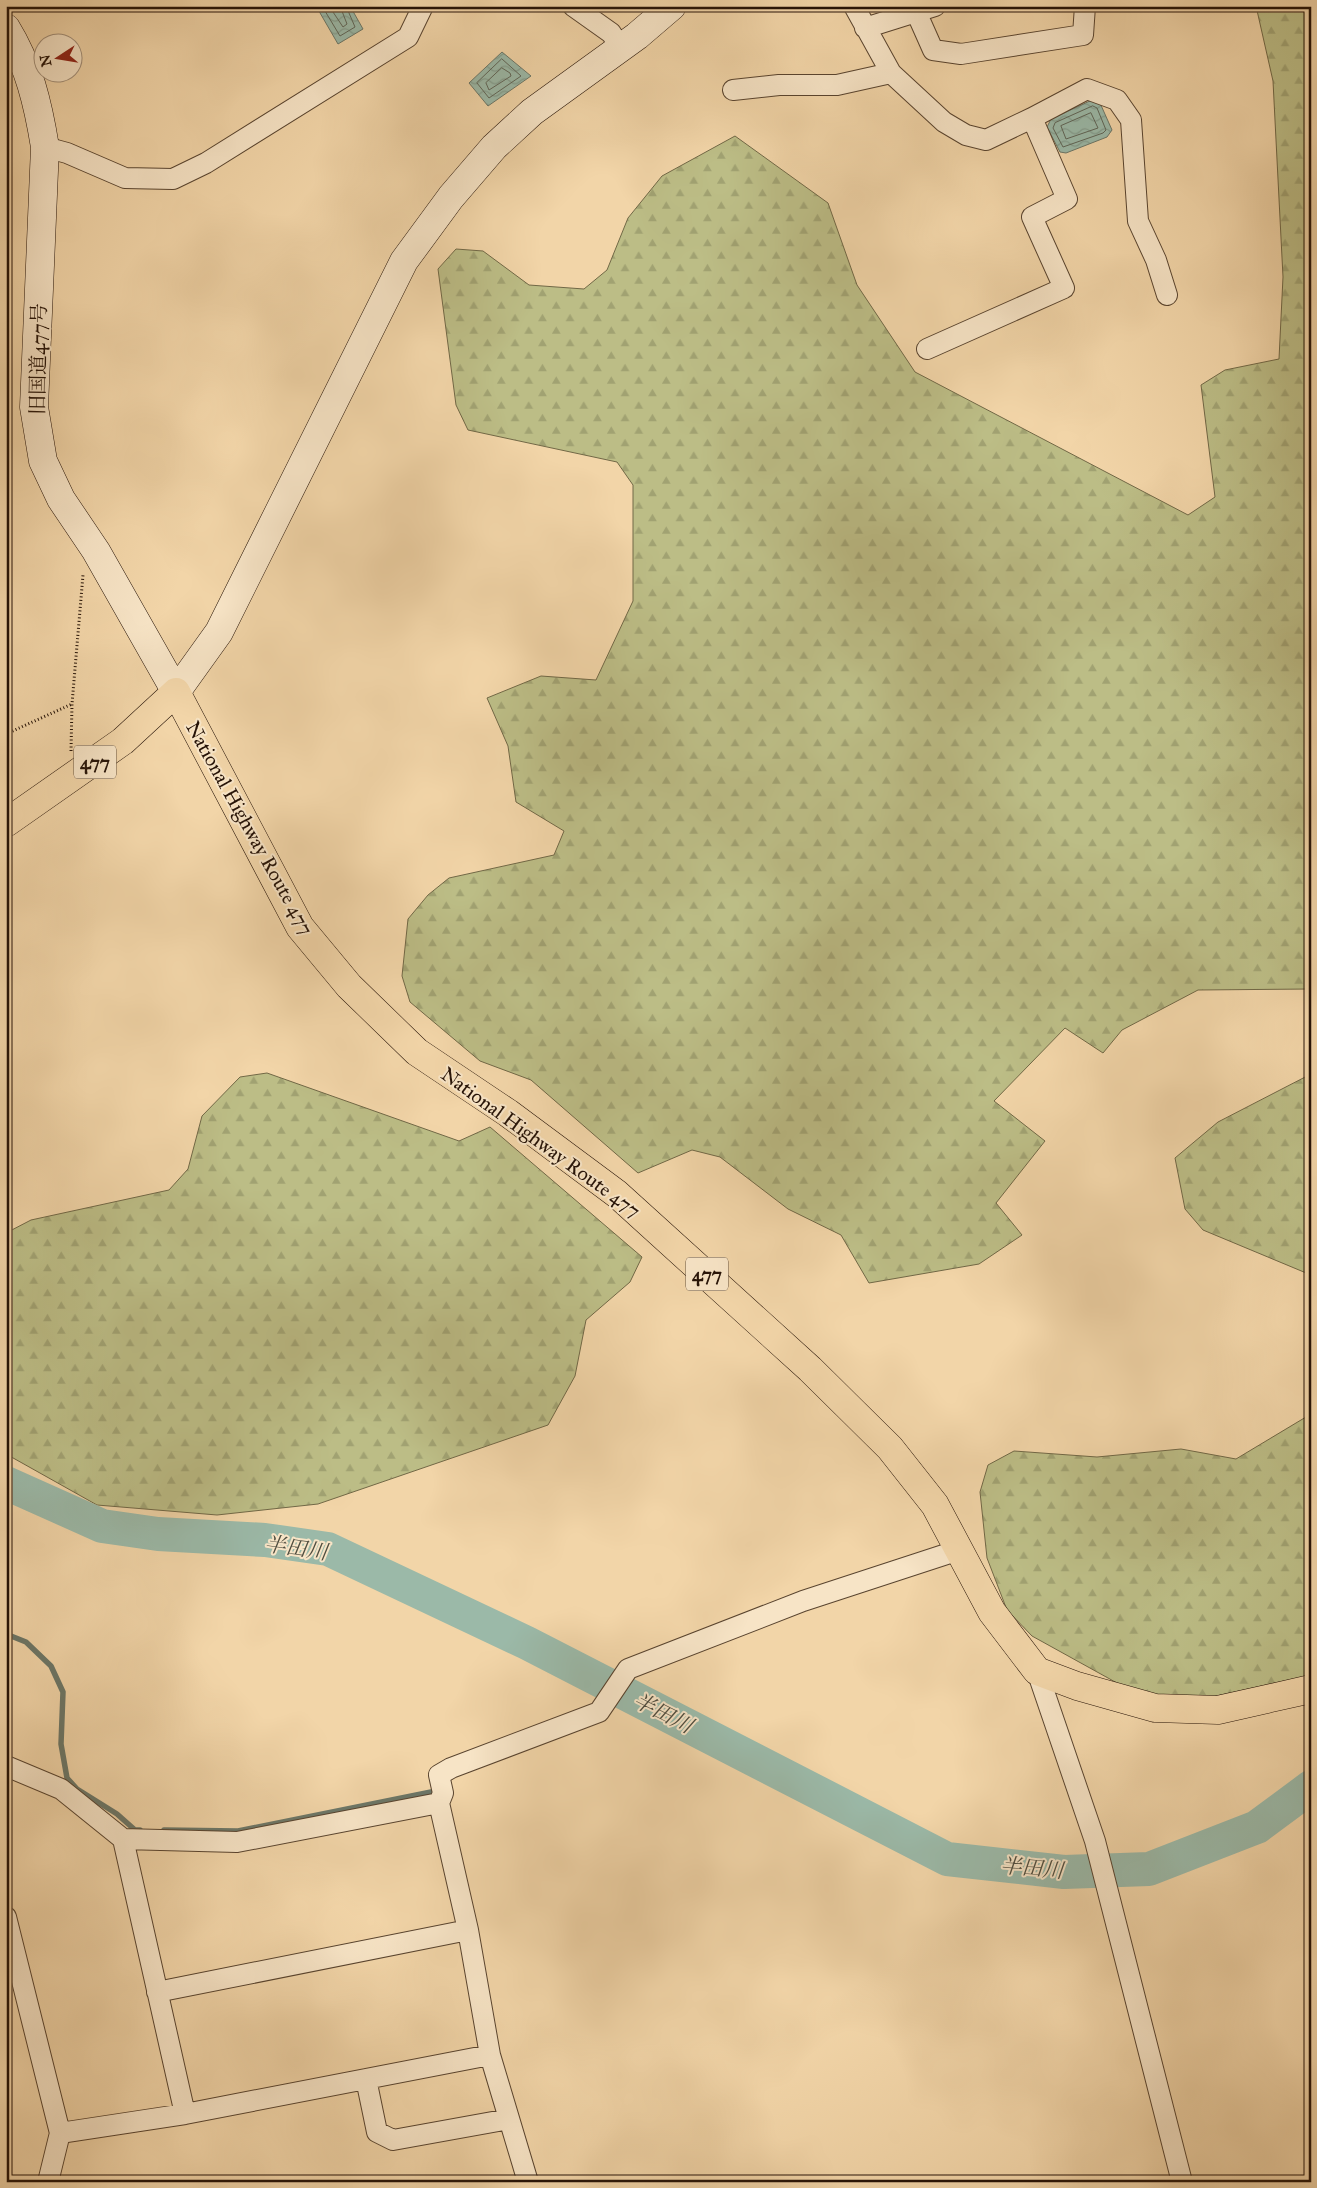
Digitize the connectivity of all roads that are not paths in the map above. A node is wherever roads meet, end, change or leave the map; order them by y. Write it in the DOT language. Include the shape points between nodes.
graph roads {
  1 [pos="424,6"];
  2 [pos="573,6"];
  3 [pos="672,6"];
  4 [pos="854,6"];
  5 [pos="936,6"];
  6 [pos="1085,6"];
  7 [pos="917,14"];
  8 [pos="865,28"];
  9 [pos="7,32"];
  10 [pos="621,48"];
  11 [pos="890,73"];
  12 [pos="732,90"];
  13 [pos="1032,118"];
  14 [pos="45,147"];
  15 [pos="1167,294"];
  16 [pos="927,349"];
  17 [pos="176,692"];
  18 [pos="6,823"];
  19 [pos="959,1550"];
  20 [pos="1037,1671"];
  21 [pos="1311,1689"];
  22 [pos="6,1766"];
  23 [pos="440,1803"];
  24 [pos="122,1839"];
  25 [pos="6,1917"];
  26 [pos="468,1930"];
  27 [pos="157,1992"];
  28 [pos="490,2055"];
  29 [pos="366,2079"];
  30 [pos="186,2114"];
  31 [pos="509,2118"];
  32 [pos="60,2133"];
  33 [pos="48,2182"];
  34 [pos="528,2182"];
  35 [pos="1182,2182"];
  1 -- 14 [label="street" via="408,37 206,163 173,179 125,178"];
  2 -- 10 [label="street" via="610,34"];
  3 -- 10 [label="street"];
  4 -- 8 [label="street"];
  5 -- 7 [label="street"];
  6 -- 7 [label="street" via="1083,35 961,54 933,50"];
  7 -- 8 [label="street"];
  8 -- 11 [label="street"];
  9 -- 14 [label="street, 旧国道477号" via="27,68 39,106"];
  10 -- 17 [label="street" via="532,112 494,147 451,197 404,261 219,632"];
  11 -- 12 [label="street" via="837,85 779,85"];
  11 -- 13 [label="street" via="944,122 966,135 986,140"];
  13 -- 15 [label="street" via="1087,89 1117,100 1131,120 1138,221"];
  13 -- 16 [label="street" via="1067,199 1032,218 1064,288"];
  14 -- 17 [label="street, 旧国道477号" via="34,407 43,461 61,499 96,551"];
  17 -- 18 [label="highway, 477" via="123,741"];
  17 -- 19 [label="highway, National Highway Route 477 / 477" via="300,927 349,986 417,1052 508,1113 617,1194 734,1298 890,1448 935,1505"];
  19 -- 20 [label="highway, National Highway Route 477 / 477" via="992,1612"];
  19 -- 23 [label="street" via="803,1601 628,1669 599,1712 451,1768 439,1776 443,1793"];
  20 -- 21 [label="highway" via="1155,1708 1218,1710"];
  20 -- 35 [label="street" via="1095,1841"];
  22 -- 24 [label="street" via="61,1788"];
  23 -- 24 [label="street" via="237,1842"];
  23 -- 26 [label="street"];
  24 -- 27 [label="street"];
  25 -- 32 [label="street"];
  26 -- 27 [label="street"];
  26 -- 28 [label="street"];
  27 -- 30 [label="street"];
  28 -- 29 [label="street"];
  28 -- 31 [label="street"];
  29 -- 30 [label="street"];
  29 -- 31 [label="street" via="376,2132 393,2140"];
  30 -- 32 [label="street"];
  31 -- 34 [label="street"];
  32 -- 33 [label="street"];
}
